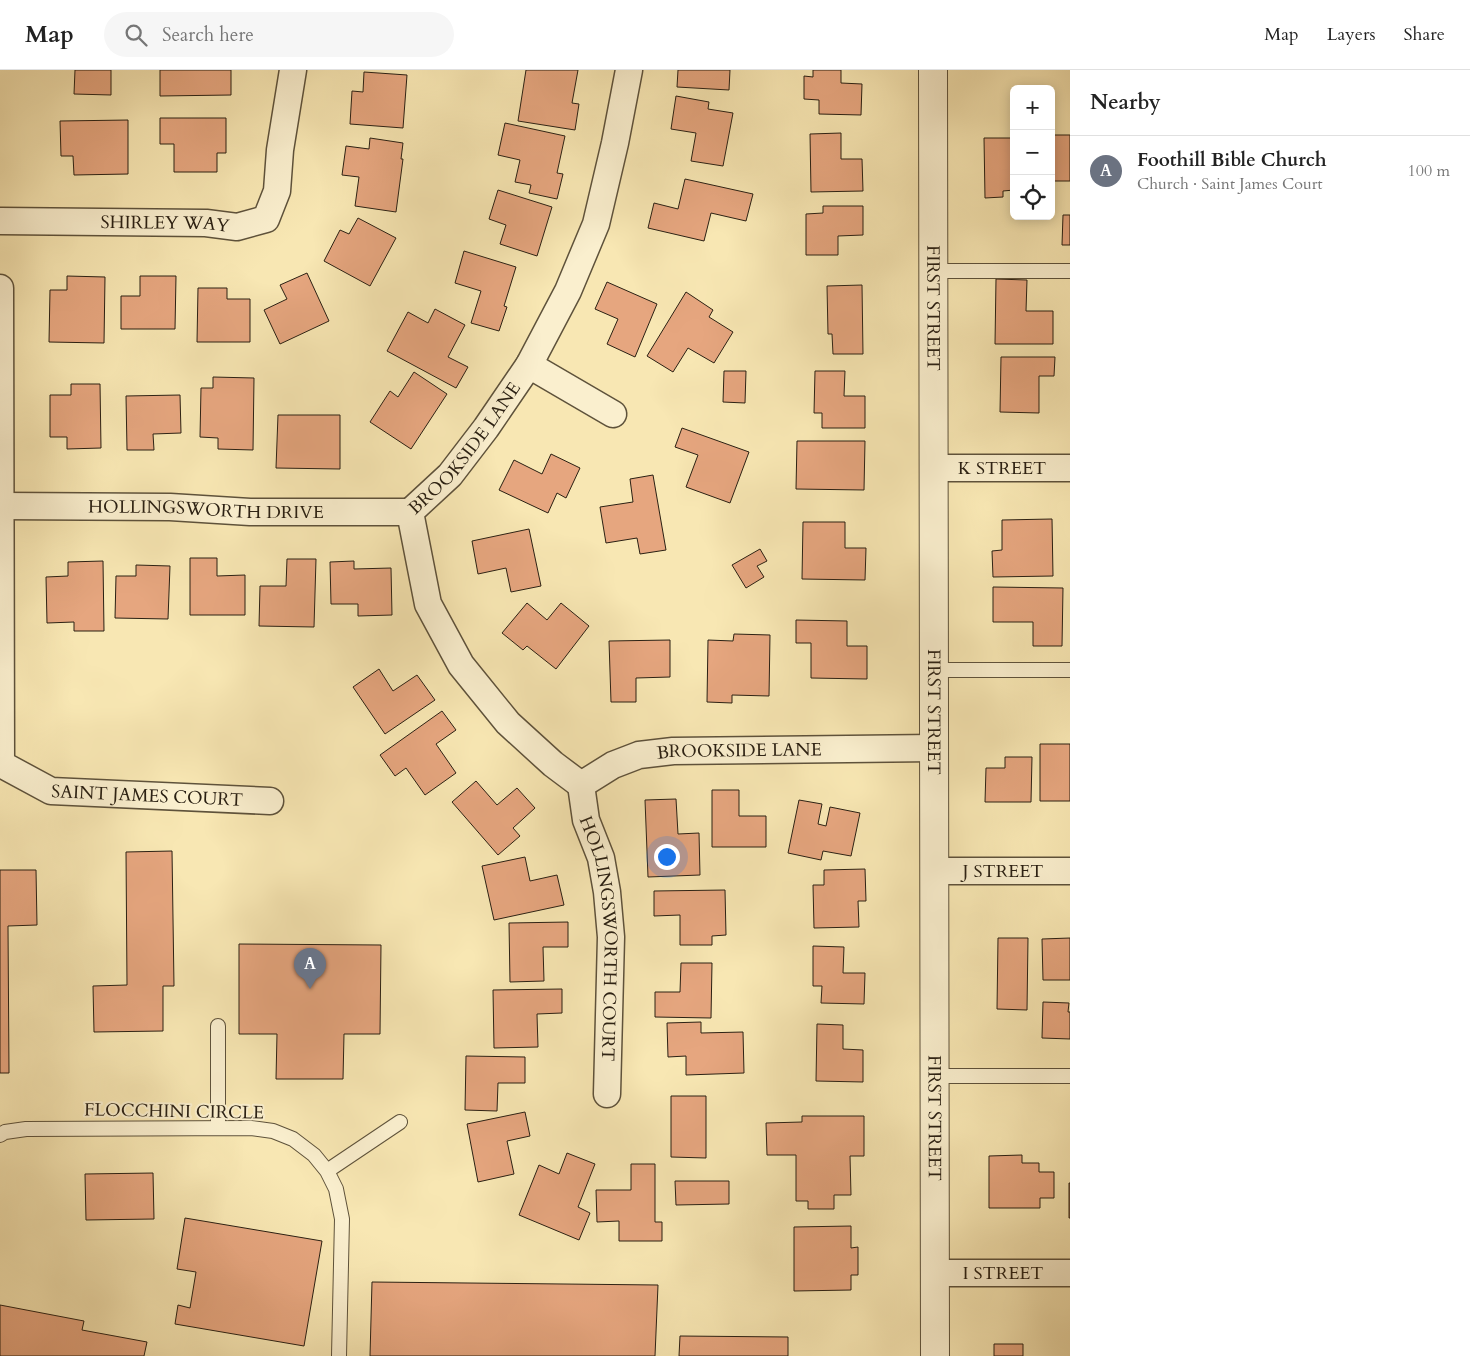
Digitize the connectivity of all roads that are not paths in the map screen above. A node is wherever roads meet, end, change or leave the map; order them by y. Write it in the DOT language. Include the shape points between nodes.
graph roads {
  1 [pos="293,70"];
  2 [pos="629,70"];
  3 [pos="934,70"];
  4 [pos="0,222"];
  5 [pos="934,271"];
  6 [pos="1070,271"];
  7 [pos="0,288"];
  8 [pos="530,365"];
  9 [pos="613,414"];
  10 [pos="934,468"];
  11 [pos="1070,468"];
  12 [pos="1,506"];
  13 [pos="410,512"];
  14 [pos="934,670"];
  15 [pos="1070,670"];
  16 [pos="934,748"];
  17 [pos="581,785"];
  18 [pos="270,801"];
  19 [pos="935,871"];
  20 [pos="1070,871"];
  21 [pos="218,1026"];
  22 [pos="935,1076"];
  23 [pos="1070,1076"];
  24 [pos="607,1094"];
  25 [pos="400,1122"];
  26 [pos="218,1128"];
  27 [pos="0,1135"];
  28 [pos="327,1171"];
  29 [pos="935,1273"];
  30 [pos="1070,1273"];
  31 [pos="339,1356"];
  32 [pos="935,1356"];
  1 -- 4 [label="street, SHIRLEY WAY" via="277,191 266,219 237,228 206,223"];
  2 -- 8 [label="street, BROOKSIDE LANE" via="616,144 596,224 568,291"];
  3 -- 5 [label="street, FIRST STREET"];
  5 -- 6 [label="lane"];
  5 -- 10 [label="street, FIRST STREET"];
  7 -- 12 [label="street"];
  8 -- 9 [label="street"];
  8 -- 13 [label="street, BROOKSIDE LANE" via="450,475"];
  10 -- 11 [label="street, K STREET"];
  10 -- 14 [label="street, FIRST STREET"];
  12 -- 13 [label="street, HOLLINGSWORTH DRIVE"];
  12 -- 18 [label="street, SAINT JAMES COURT" via="1,764 51,791"];
  13 -- 17 [label="street, BROOKSIDE LANE" via="428,604 460,665 508,723"];
  14 -- 15 [label="lane"];
  14 -- 16 [label="street, FIRST STREET"];
  16 -- 17 [label="street, BROOKSIDE LANE" via="674,751 639,755 613,765"];
  16 -- 19 [label="street, FIRST STREET"];
  17 -- 24 [label="street, HOLLINGSWORTH COURT" via="586,820 601,858 611,937"];
  19 -- 20 [label="street, J STREET"];
  19 -- 22 [label="street, FIRST STREET"];
  21 -- 26 [label="lane"];
  22 -- 23 [label="lane"];
  22 -- 29 [label="street, FIRST STREET"];
  25 -- 28 [label="lane"];
  26 -- 27 [label="lane, FLOCCHINI CIRCLE" via="26,1130"];
  26 -- 28 [label="lane, FLOCCHINI CIRCLE" via="273,1131 293,1139"];
  28 -- 31 [label="lane, FLOCCHINI CIRCLE" via="336,1189 342,1218"];
  29 -- 30 [label="street, I STREET"];
  29 -- 32 [label="street, FIRST STREET"];
}
